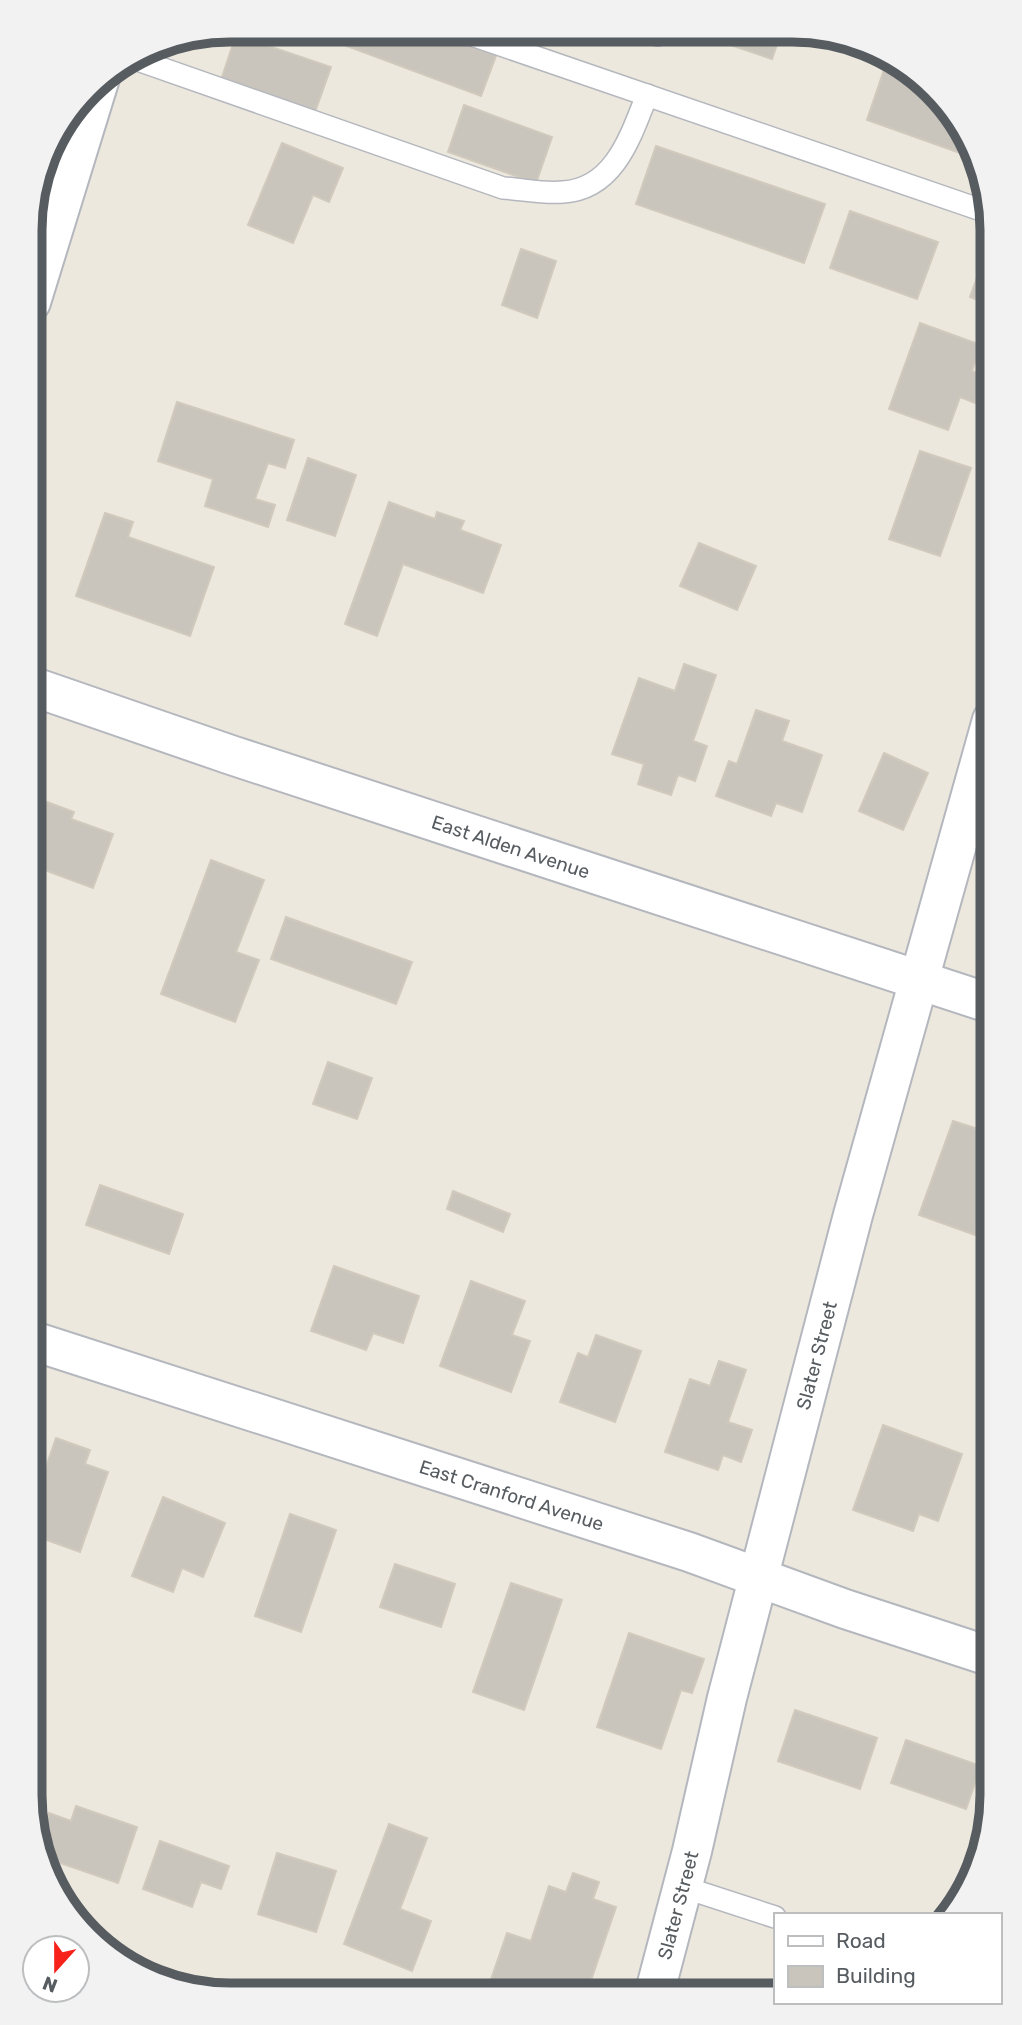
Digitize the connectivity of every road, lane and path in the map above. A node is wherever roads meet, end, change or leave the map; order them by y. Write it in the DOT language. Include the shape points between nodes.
graph roads {
  1 [pos="492,42"];
  2 [pos="144,62"];
  3 [pos="647,95"];
  4 [pos="92,103"];
  5 [pos="978,209"];
  6 [pos="42,266"];
  7 [pos="42,690"];
  8 [pos="980,763"];
  9 [pos="919,981"];
  10 [pos="980,1000"];
  11 [pos="42,1344"];
  12 [pos="761,1577"];
  13 [pos="980,1653"];
  14 [pos="682,1887"];
  15 [pos="774,1917"];
  16 [pos="657,1983"];
  1 -- 3 [label="lane"];
  2 -- 3 [label="lane" via="515,189 565,192 597,181 624,153"];
  3 -- 5 [label="lane"];
  4 -- 6 [label="street"];
  7 -- 9 [label="street, East Alden Avenue"];
  8 -- 9 [label="street, Slater Street"];
  9 -- 10 [label="street, East Alden Avenue"];
  9 -- 12 [label="street, Slater Street" via="853,1215"];
  11 -- 12 [label="street, East Cranford Avenue"];
  12 -- 13 [label="street, East Cranford Avenue"];
  12 -- 14 [label="street, Slater Street"];
  14 -- 15 [label="lane"];
  14 -- 16 [label="street, Slater Street"];
}
